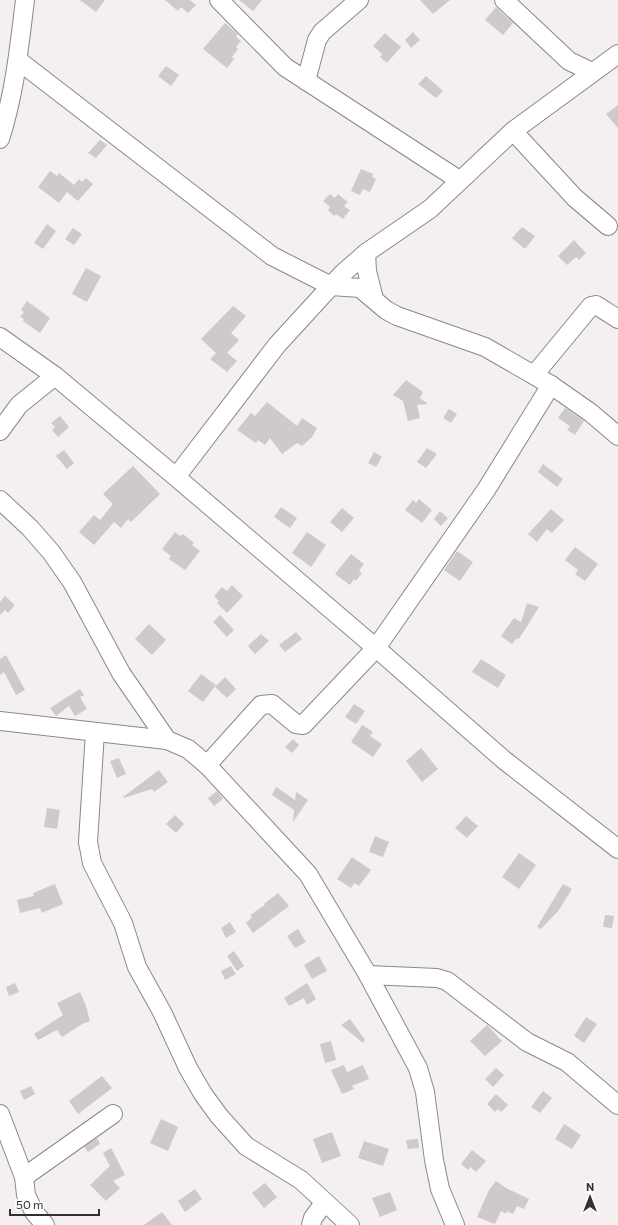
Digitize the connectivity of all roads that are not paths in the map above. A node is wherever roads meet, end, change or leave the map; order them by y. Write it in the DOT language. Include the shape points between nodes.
graph roads {
  1 [pos="25,0"];
  2 [pos="219,0"];
  3 [pos="359,0"];
  4 [pos="504,0"];
  5 [pos="618,54"];
  6 [pos="19,61"];
  7 [pos="592,72"];
  8 [pos="306,81"];
  9 [pos="513,131"];
  10 [pos="0,139"];
  11 [pos="459,180"];
  12 [pos="608,226"];
  13 [pos="366,252"];
  14 [pos="331,286"];
  15 [pos="374,299"];
  16 [pos="618,319"];
  17 [pos="0,337"];
  18 [pos="534,375"];
  19 [pos="55,376"];
  20 [pos="551,385"];
  21 [pos="0,431"];
  22 [pos="618,436"];
  23 [pos="176,477"];
  24 [pos="0,500"];
  25 [pos="376,648"];
  26 [pos="0,721"];
  27 [pos="95,732"];
  28 [pos="167,740"];
  29 [pos="207,765"];
  30 [pos="616,844"];
  31 [pos="368,975"];
  32 [pos="618,1105"];
  33 [pos="0,1114"];
  34 [pos="112,1114"];
  35 [pos="24,1177"];
  36 [pos="324,1203"];
  37 [pos="451,1224"];
  38 [pos="45,1225"];
  39 [pos="311,1225"];
  40 [pos="350,1225"];
  1 -- 6 [label="street"];
  2 -- 8 [label="street" via="276,59"];
  3 -- 8 [label="street" via="322,32 317,40"];
  4 -- 7 [label="street" via="568,61"];
  5 -- 7 [label="street"];
  6 -- 10 [label="street"];
  6 -- 14 [label="street" via="272,256"];
  7 -- 9 [label="street"];
  8 -- 11 [label="street"];
  9 -- 11 [label="street"];
  9 -- 12 [label="street" via="575,198"];
  11 -- 13 [label="street" via="430,209"];
  13 -- 14 [label="street"];
  13 -- 15 [label="street" via="367,271"];
  14 -- 15 [label="street" via="360,288"];
  14 -- 23 [label="street" via="277,345"];
  15 -- 18 [label="street" via="397,316 485,347"];
  16 -- 18 [label="street" via="596,305 590,306"];
  17 -- 19 [label="street"];
  18 -- 20 [label="street"];
  19 -- 21 [label="street" via="19,405"];
  19 -- 23 [label="street"];
  20 -- 22 [label="street"];
  20 -- 25 [label="street" via="486,490"];
  23 -- 25 [label="street"];
  24 -- 28 [label="street" via="30,528 72,582 121,672"];
  25 -- 29 [label="street" via="303,725 296,724 272,704 261,705"];
  25 -- 30 [label="street" via="504,760"];
  26 -- 27 [label="street"];
  27 -- 28 [label="street"];
  27 -- 36 [label="street" via="89,850 92,863 126,929 137,967 162,1012 188,1068 219,1116 246,1146 301,1180"];
  28 -- 29 [label="street" via="188,749"];
  29 -- 31 [label="street" via="308,874"];
  31 -- 32 [label="street" via="437,978 447,981 527,1042 567,1062"];
  31 -- 37 [label="street" via="418,1068 425,1092 440,1189"];
  33 -- 35 [label="street"];
  34 -- 35 [label="street"];
  35 -- 38 [label="street" via="26,1195 34,1212"];
  36 -- 39 [label="street"];
  36 -- 40 [label="street"];
}
